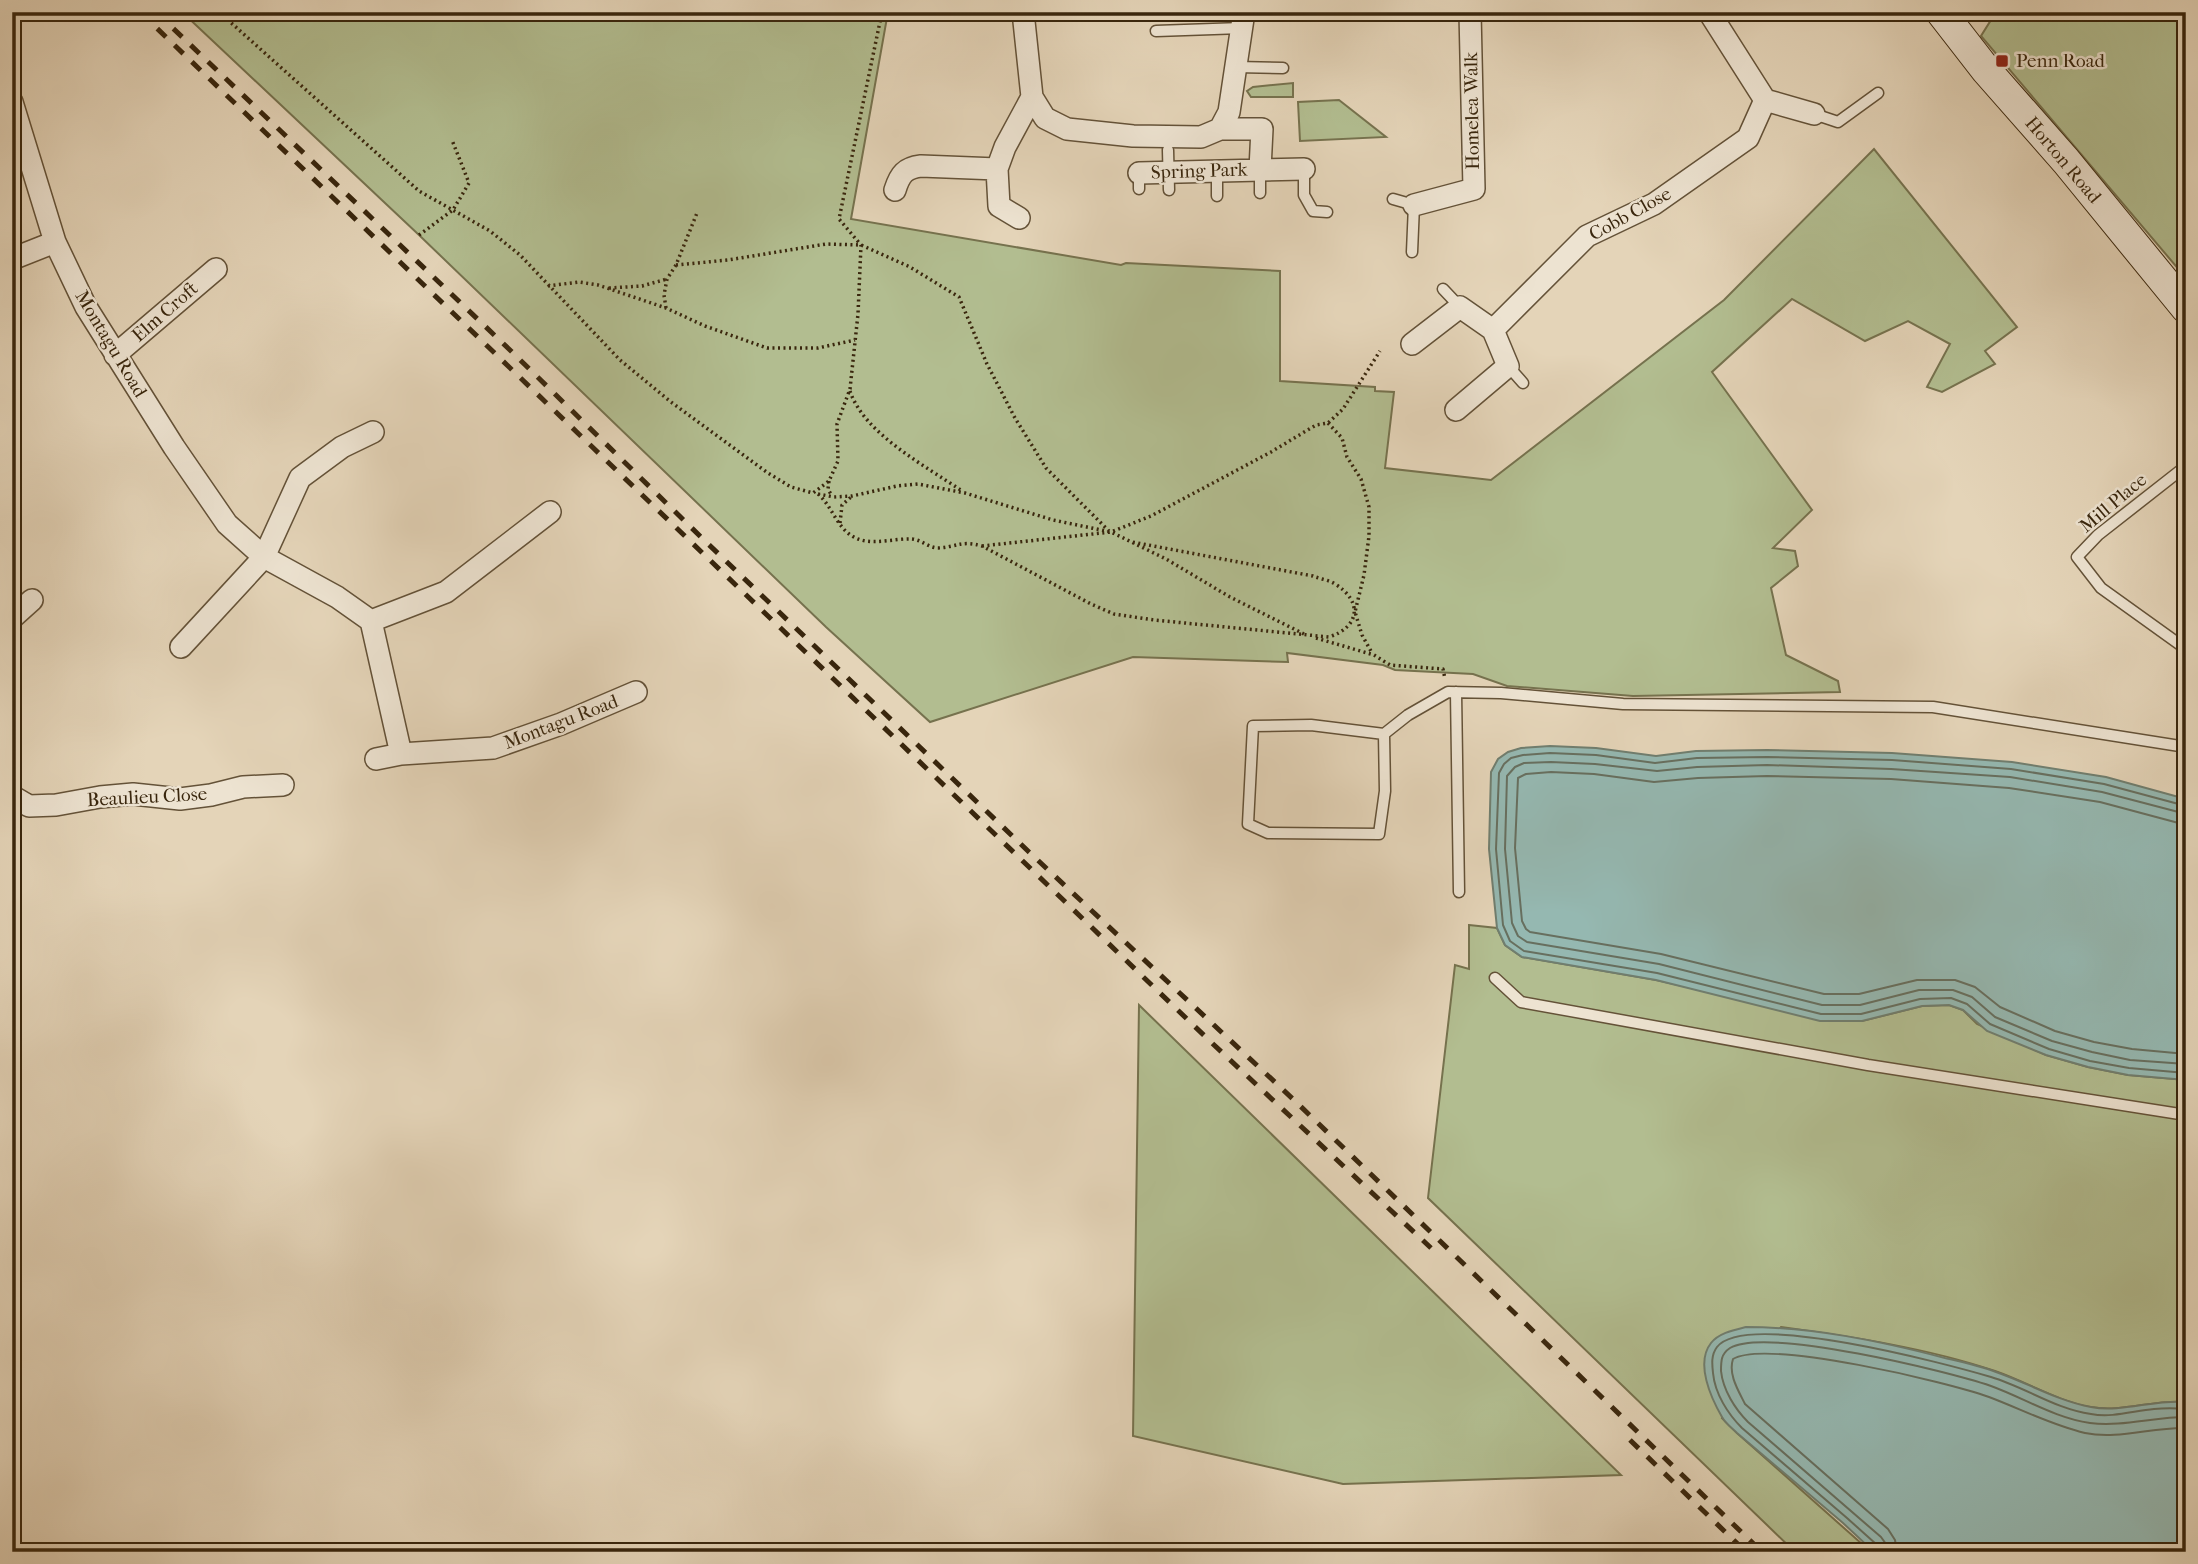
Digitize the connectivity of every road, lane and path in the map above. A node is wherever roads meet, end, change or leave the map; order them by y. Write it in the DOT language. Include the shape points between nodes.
graph roads {
  1 [pos="219,12"];
  2 [pos="882,12"];
  3 [pos="1023,12"];
  4 [pos="1471,12"];
  5 [pos="1709,12"];
  6 [pos="1941,12"];
  7 [pos="1243,20"];
  8 [pos="1156,31"];
  9 [pos="1236,68"];
  10 [pos="1283,68"];
  11 [pos="1878,93"];
  12 [pos="1032,97"];
  13 [pos="1765,100"];
  14 [pos="12,102"];
  15 [pos="1814,114"];
  16 [pos="1220,129"];
  17 [pos="452,140"];
  18 [pos="1168,150"];
  19 [pos="1304,166"];
  20 [pos="997,169"];
  21 [pos="1260,169"];
  22 [pos="1217,170"];
  23 [pos="1139,181"];
  24 [pos="1169,181"];
  25 [pos="895,190"];
  26 [pos="1260,193"];
  27 [pos="1217,196"];
  28 [pos="1393,199"];
  29 [pos="1414,205"];
  30 [pos="453,210"];
  31 [pos="1327,212"];
  32 [pos="697,213"];
  33 [pos="1019,218"];
  34 [pos="419,235"];
  35 [pos="55,242"];
  36 [pos="861,245"];
  37 [pos="1412,252"];
  38 [pos="12,259"];
  39 [pos="676,265"];
  40 [pos="216,269"];
  41 [pos="667,279"];
  42 [pos="548,286"];
  43 [pos="607,288"];
  44 [pos="1443,289"];
  45 [pos="1460,307"];
  46 [pos="2186,308"];
  47 [pos="666,309"];
  48 [pos="1493,330"];
  49 [pos="855,340"];
  50 [pos="1412,344"];
  51 [pos="1380,351"];
  52 [pos="115,355"];
  53 [pos="1508,366"];
  54 [pos="1523,383"];
  55 [pos="850,389"];
  56 [pos="1457,411"];
  57 [pos="1328,423"];
  58 [pos="373,432"];
  59 [pos="2186,466"];
  60 [pos="829,481"];
  61 [pos="965,493"];
  62 [pos="815,494"];
  63 [pos="852,496"];
  64 [pos="834,497"];
  65 [pos="550,512"];
  66 [pos="840,525"];
  67 [pos="1111,532"];
  68 [pos="1132,542"];
  69 [pos="982,547"];
  70 [pos="264,557"];
  71 [pos="33,600"];
  72 [pos="1355,612"];
  73 [pos="12,618"];
  74 [pos="371,621"];
  75 [pos="1309,636"];
  76 [pos="181,647"];
  77 [pos="2186,649"];
  78 [pos="1374,654"];
  79 [pos="636,692"];
  80 [pos="1452,692"];
  81 [pos="1384,734"];
  82 [pos="2186,747"];
  83 [pos="401,754"];
  84 [pos="376,759"];
  85 [pos="283,785"];
  86 [pos="12,796"];
  87 [pos="1459,892"];
  88 [pos="1496,978"];
  89 [pos="2186,1115"];
  1 -- 30 [label="path" via="419,191"];
  2 -- 36 [label="path" via="839,219"];
  3 -- 12 [label="street"];
  4 -- 29 [label="street, Homelea Walk" via="1474,189"];
  5 -- 13 [label="street"];
  6 -- 46 [label="main road, Horton Road"];
  7 -- 8 [label="lane"];
  7 -- 9 [label="street"];
  9 -- 10 [label="lane"];
  9 -- 16 [label="street" via="1229,112"];
  11 -- 15 [label="lane" via="1838,122"];
  12 -- 16 [label="street" via="1045,118 1067,129 1201,137"];
  12 -- 20 [label="street"];
  13 -- 15 [label="street"];
  13 -- 48 [label="street, Cobb Close" via="1748,138 1654,204 1587,236"];
  14 -- 35 [label="street, Montagu Road"];
  16 -- 21 [label="street, Spring Park" via="1262,129"];
  17 -- 30 [label="path" via="468,183"];
  18 -- 24 [label="lane"];
  19 -- 21 [label="street, Spring Park"];
  19 -- 31 [label="lane" via="1304,195 1313,211"];
  20 -- 25 [label="street" via="910,167 898,178"];
  20 -- 33 [label="street" via="999,206"];
  21 -- 22 [label="street, Spring Park"];
  21 -- 26 [label="lane"];
  22 -- 24 [label="street, Spring Park"];
  22 -- 27 [label="lane"];
  23 -- 24 [label="street, Spring Park"];
  28 -- 29 [label="lane"];
  29 -- 37 [label="lane"];
  30 -- 34 [label="path"];
  30 -- 42 [label="path" via="490,231"];
  32 -- 39 [label="path"];
  35 -- 38 [label="street"];
  35 -- 52 [label="street, Montagu Road"];
  36 -- 39 [label="path" via="826,244"];
  36 -- 49 [label="path"];
  36 -- 67 [label="path" via="959,298 987,364 1046,468"];
  39 -- 41 [label="path"];
  40 -- 52 [label="street, Elm Croft"];
  41 -- 43 [label="path"];
  41 -- 47 [label="path"];
  42 -- 43 [label="path" via="579,282"];
  42 -- 62 [label="path" via="620,360 671,402 768,473"];
  43 -- 47 [label="path"];
  44 -- 45 [label="lane"];
  45 -- 48 [label="street"];
  45 -- 50 [label="street"];
  47 -- 49 [label="path" via="767,348 818,348"];
  48 -- 53 [label="street"];
  49 -- 55 [label="path"];
  51 -- 57 [label="path" via="1343,409"];
  52 -- 70 [label="street, Montagu Road" via="227,524"];
  53 -- 54 [label="lane"];
  53 -- 56 [label="street"];
  55 -- 60 [label="path" via="837,424 838,461"];
  55 -- 61 [label="path" via="855,406 893,445"];
  57 -- 67 [label="path" via="1316,425 1151,516"];
  57 -- 72 [label="path" via="1342,438 1369,507 1364,575"];
  58 -- 70 [label="street" via="342,447 300,478"];
  59 -- 77 [label="lane, Mill Place" via="2077,557 2101,588"];
  60 -- 62 [label="path"];
  60 -- 64 [label="path"];
  61 -- 63 [label="path" via="918,484"];
  61 -- 67 [label="path"];
  62 -- 64 [label="path"];
  62 -- 66 [label="path" via="826,501"];
  63 -- 64 [label="path"];
  63 -- 66 [label="path" via="842,505"];
  65 -- 74 [label="street" via="446,592"];
  66 -- 69 [label="path" via="854,538 865,540 918,540 939,548 960,543"];
  67 -- 68 [label="path"];
  67 -- 69 [label="path"];
  68 -- 72 [label="path" via="1333,582 1346,592"];
  68 -- 75 [label="path"];
  69 -- 75 [label="path" via="1114,614"];
  70 -- 74 [label="street, Montagu Road"];
  70 -- 76 [label="street"];
  71 -- 73 [label="street"];
  72 -- 75 [label="path" via="1340,634"];
  72 -- 78 [label="path"];
  74 -- 83 [label="street"];
  75 -- 78 [label="path"];
  78 -- 80 [label="path" via="1391,665 1443,669"];
  79 -- 83 [label="street, Montagu Road" via="493,748"];
  80 -- 81 [label="lane" via="1408,715"];
  80 -- 82 [label="lane" via="1623,704 1933,707"];
  80 -- 87 [label="lane"];
  81 -- 81 [label="lane" via="1385,790 1379,834 1268,833 1248,824 1253,726 1311,725"];
  83 -- 84 [label="street, Montagu Road"];
  85 -- 86 [label="street, Beaulieu Close" via="180,799 133,794 56,805 29,806"];
  88 -- 89 [label="lane" via="1521,1002 1855,1063"];
}
